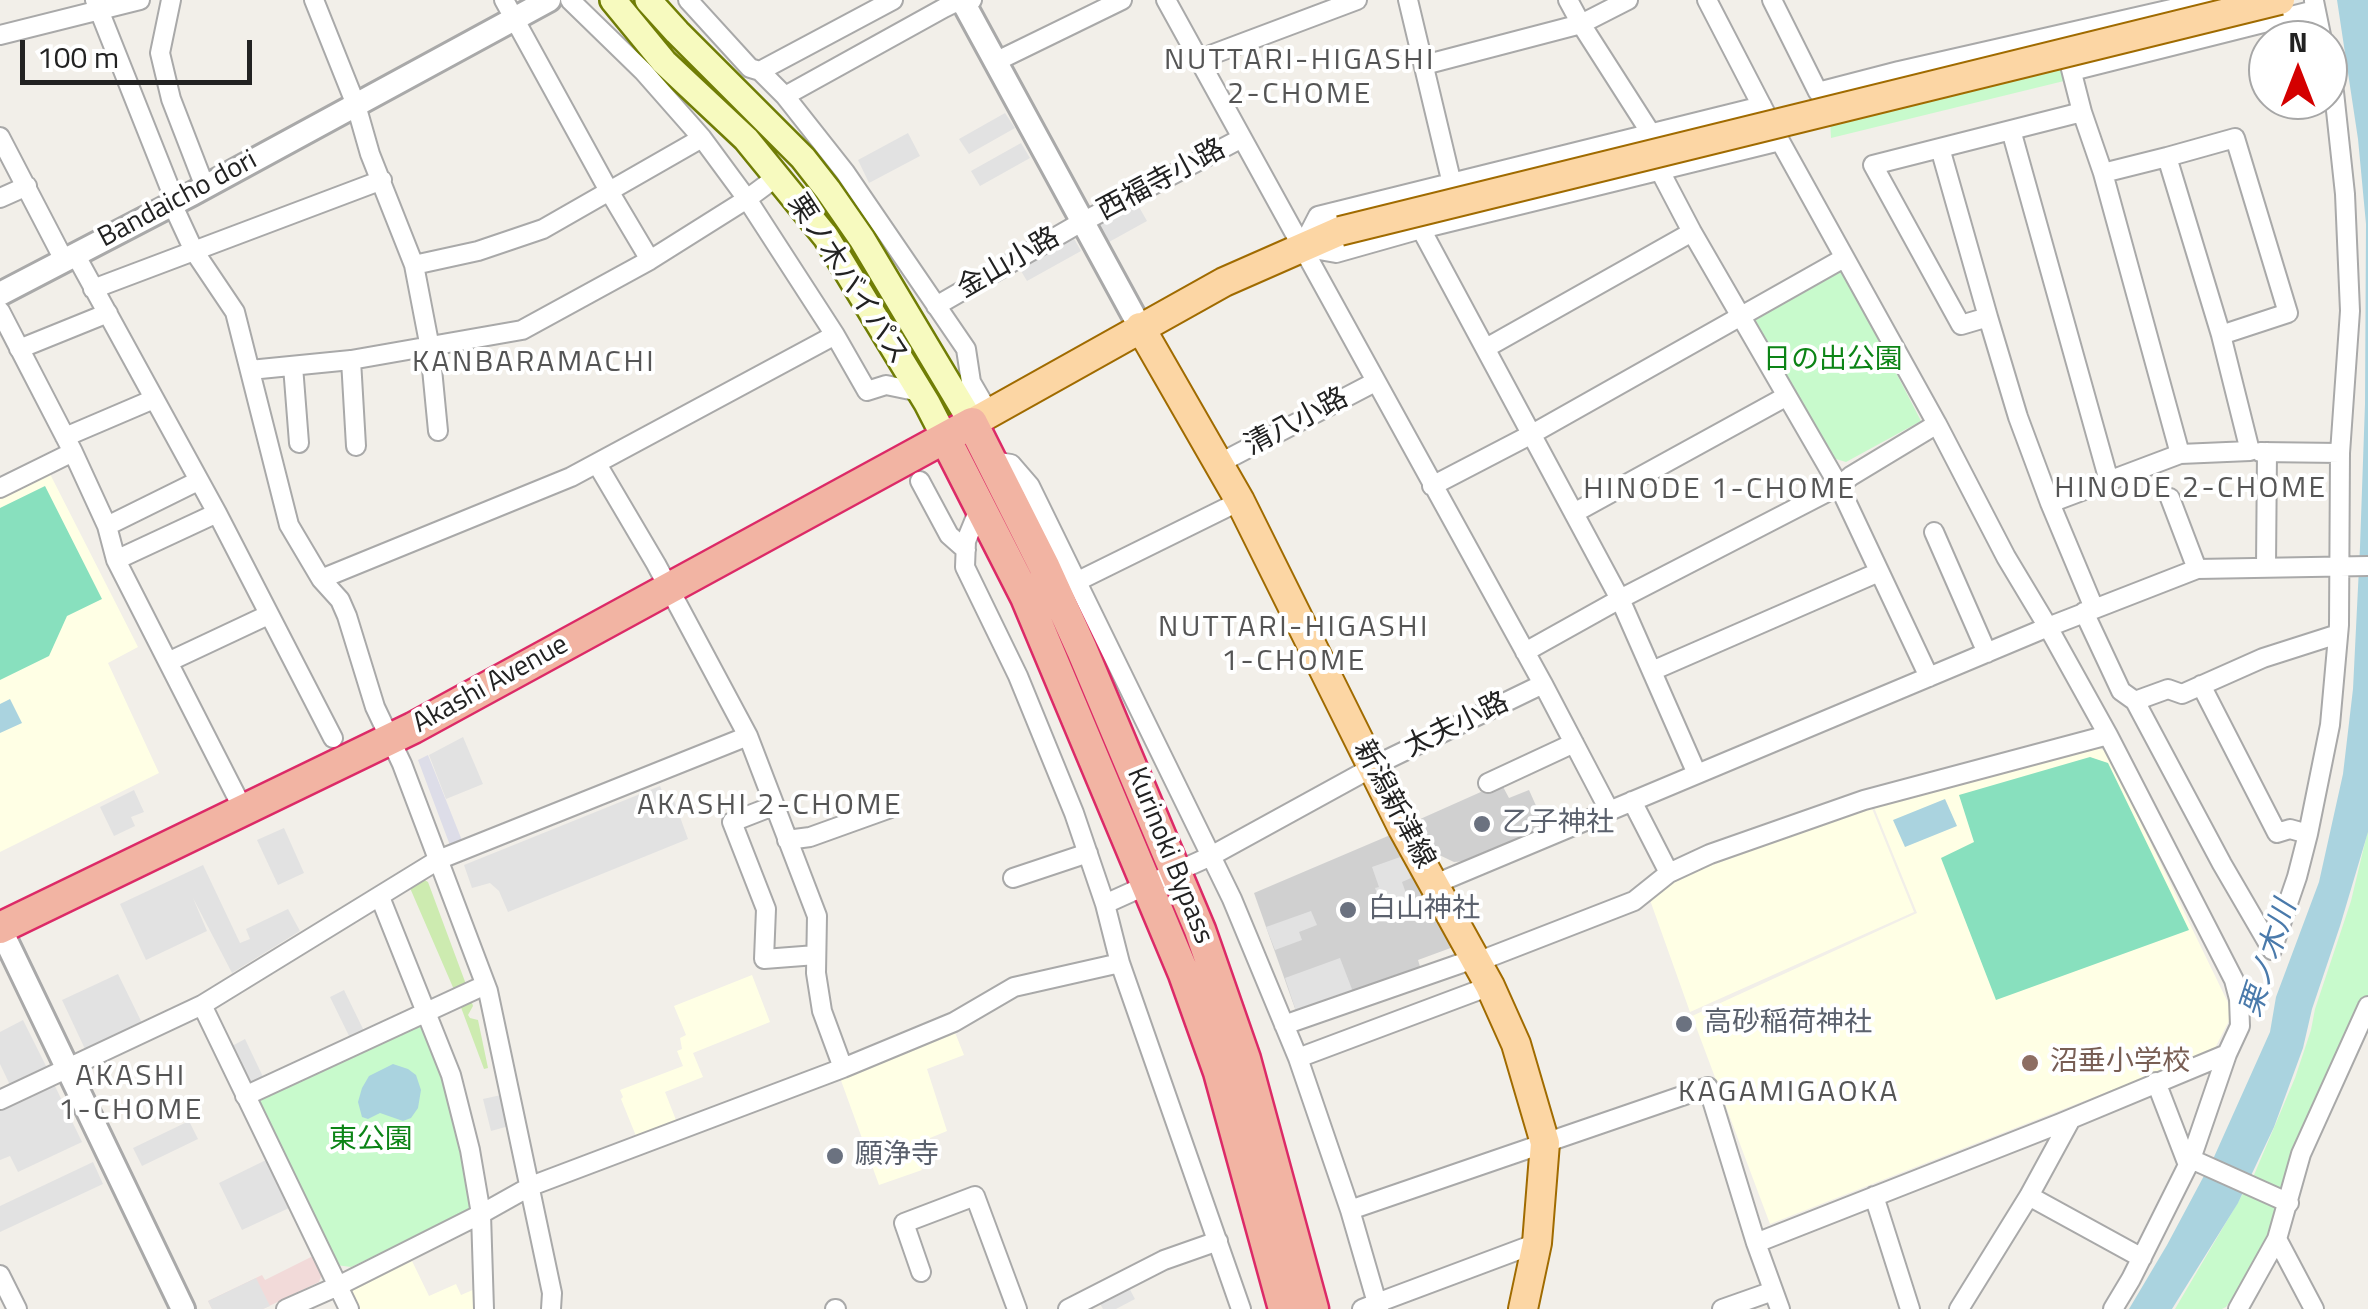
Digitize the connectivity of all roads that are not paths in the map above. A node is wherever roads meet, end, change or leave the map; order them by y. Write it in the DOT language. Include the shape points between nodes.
graph roads {
  1 [pos="140,0"];
  2 [pos="171,0"];
  3 [pos="314,0"];
  4 [pos="548,0"];
  5 [pos="570,0"];
  6 [pos="613,0"];
  7 [pos="648,0"];
  8 [pos="688,0"];
  9 [pos="893,0"];
  10 [pos="1122,0"];
  11 [pos="1166,0"];
  12 [pos="1357,0"];
  13 [pos="1408,0"];
  14 [pos="1568,0"];
  15 [pos="1628,0"];
  16 [pos="1708,0"];
  17 [pos="1772,0"];
  18 [pos="2211,0"];
  19 [pos="2280,0"];
  20 [pos="966,2"];
  21 [pos="97,4"];
  22 [pos="2314,5"];
  23 [pos="2153,7"];
  24 [pos="510,10"];
  25 [pos="1581,24"];
  26 [pos="2062,34"];
  27 [pos="0,35"];
  28 [pos="1200,59"];
  29 [pos="995,62"];
  30 [pos="1424,66"];
  31 [pos="760,71"];
  32 [pos="2072,72"];
  33 [pos="784,96"];
  34 [pos="356,105"];
  35 [pos="1762,106"];
  36 [pos="2082,112"];
  37 [pos="2337,120"];
  38 [pos="2011,130"];
  39 [pos="1652,134"];
  40 [pos="0,136"];
  41 [pos="702,138"];
  42 [pos="1242,138"];
  43 [pos="1780,141"];
  44 [pos="1940,148"];
  45 [pos="2167,156"];
  46 [pos="1660,171"];
  47 [pos="2102,173"];
  48 [pos="778,176"];
  49 [pos="382,180"];
  50 [pos="1452,184"];
  51 [pos="27,186"];
  52 [pos="204,187"];
  53 [pos="609,191"];
  54 [pos="0,198"];
  55 [pos="747,199"];
  56 [pos="172,204"];
  57 [pos="1082,224"];
  58 [pos="1421,229"];
  59 [pos="1692,232"];
  60 [pos="1302,247"];
  61 [pos="194,251"];
  62 [pos="70,257"];
  63 [pos="1844,258"];
  64 [pos="650,260"];
  65 [pos="414,264"];
  66 [pos="93,289"];
  67 [pos="0,294"];
  68 [pos="936,306"];
  69 [pos="0,311"];
  70 [pos="108,313"];
  71 [pos="1740,316"];
  72 [pos="1988,316"];
  73 [pos="1140,327"];
  74 [pos="2221,335"];
  75 [pos="836,336"];
  76 [pos="430,348"];
  77 [pos="1486,348"];
  78 [pos="19,349"];
  79 [pos="350,360"];
  80 [pos="293,366"];
  81 [pos="250,370"];
  82 [pos="1375,382"];
  83 [pos="920,392"];
  84 [pos="1787,396"];
  85 [pos="154,399"];
  86 [pos="969,424"];
  87 [pos="1937,424"];
  88 [pos="438,431"];
  89 [pos="1532,434"];
  90 [pos="299,443"];
  91 [pos="69,444"];
  92 [pos="356,446"];
  93 [pos="2258,452"];
  94 [pos="2340,452"];
  95 [pos="2180,454"];
  96 [pos="992,461"];
  97 [pos="597,464"];
  98 [pos="1218,464"];
  99 [pos="198,481"];
  100 [pos="920,481"];
  101 [pos="2108,481"];
  102 [pos="1432,486"];
  103 [pos="1839,486"];
  104 [pos="0,488"];
  105 [pos="2170,498"];
  106 [pos="1240,502"];
  107 [pos="2050,503"];
  108 [pos="980,506"];
  109 [pos="217,512"];
  110 [pos="1574,513"];
  111 [pos="107,526"];
  112 [pos="1934,532"];
  113 [pos="966,550"];
  114 [pos="116,560"];
  115 [pos="2266,566"];
  116 [pos="2368,566"];
  117 [pos="2338,567"];
  118 [pos="2197,569"];
  119 [pos="1879,572"];
  120 [pos="321,579"];
  121 [pos="1078,582"];
  122 [pos="668,588"];
  123 [pos="1620,599"];
  124 [pos="2089,610"];
  125 [pos="268,615"];
  126 [pos="2048,627"];
  127 [pos="2338,634"];
  128 [pos="1526,652"];
  129 [pos="1987,653"];
  130 [pos="168,662"];
  131 [pos="1652,671"];
  132 [pos="1929,677"];
  133 [pos="1543,684"];
  134 [pos="2201,685"];
  135 [pos="2134,701"];
  136 [pos="2108,735"];
  137 [pos="748,736"];
  138 [pos="333,738"];
  139 [pos="390,740"];
  140 [pos="1574,743"];
  141 [pos="1372,767"];
  142 [pos="1697,774"];
  143 [pos="1488,783"];
  144 [pos="1632,801"];
  145 [pos="774,806"];
  146 [pos="888,809"];
  147 [pos="244,810"];
  148 [pos="1609,810"];
  149 [pos="2308,834"];
  150 [pos="787,840"];
  151 [pos="1088,854"];
  152 [pos="1211,856"];
  153 [pos="438,860"];
  154 [pos="1177,872"];
  155 [pos="1669,873"];
  156 [pos="1012,878"];
  157 [pos="1149,884"];
  158 [pos="1436,884"];
  159 [pos="380,897"];
  160 [pos="1105,904"];
  161 [pos="0,928"];
  162 [pos="816,955"];
  163 [pos="1120,963"];
  164 [pos="1478,970"];
  165 [pos="485,985"];
  166 [pos="202,1006"];
  167 [pos="2368,1006"];
  168 [pos="426,1011"];
  169 [pos="1284,1026"];
  170 [pos="2227,1054"];
  171 [pos="1298,1058"];
  172 [pos="68,1068"];
  173 [pos="842,1068"];
  174 [pos="2156,1082"];
  175 [pos="245,1096"];
  176 [pos="0,1100"];
  177 [pos="2071,1119"];
  178 [pos="1545,1143"];
  179 [pos="2191,1162"];
  180 [pos="531,1186"];
  181 [pos="1874,1196"];
  182 [pos="2029,1196"];
  183 [pos="2282,1200"];
  184 [pos="1350,1210"];
  185 [pos="482,1214"];
  186 [pos="2277,1239"];
  187 [pos="1218,1240"];
  188 [pos="1536,1243"];
  189 [pos="1756,1243"];
  190 [pos="2142,1258"];
  191 [pos="921,1272"];
  192 [pos="0,1275"];
  193 [pos="338,1286"];
  194 [pos="1777,1300"];
  195 [pos="1373,1307"];
  196 [pos="17,1309"];
  197 [pos="183,1309"];
  198 [pos="286,1309"];
  199 [pos="349,1309"];
  200 [pos="484,1309"];
  201 [pos="552,1309"];
  202 [pos="1017,1309"];
  203 [pos="1068,1309"];
  204 [pos="1241,1309"];
  205 [pos="1284,1309"];
  206 [pos="1314,1309"];
  207 [pos="1523,1309"];
  208 [pos="1722,1309"];
  209 [pos="1910,1309"];
  210 [pos="1959,1309"];
  211 [pos="2113,1309"];
  212 [pos="2238,1309"];
  213 [pos="2314,1309"];
  1 -- 21 [label="street"];
  2 -- 52 [label="street" via="160,53"];
  3 -- 34 [label="street"];
  4 -- 24 [label="street, Bandaicho dori"];
  5 -- 41 [label="street"];
  6 -- 48 [label="main road, 栗ノ木バイパス" via="664,62"];
  7 -- 86 [label="main road, 栗ノ木バイパス" via="828,190"];
  8 -- 31 [label="street"];
  9 -- 31 [label="street"];
  10 -- 29 [label="street"];
  11 -- 28 [label="street"];
  12 -- 28 [label="street"];
  13 -- 30 [label="street"];
  14 -- 25 [label="street"];
  15 -- 25 [label="street"];
  16 -- 35 [label="street"];
  17 -- 26 [label="street" via="1818,92"];
  18 -- 23 [label="street"];
  19 -- 60 [label="main road, bridge" via="1340,231"];
  20 -- 29 [label="street"];
  20 -- 33 [label="street"];
  21 -- 27 [label="street"];
  21 -- 56 [label="street"];
  22 -- 32 [label="street"];
  23 -- 26 [label="street"];
  24 -- 34 [label="street, Bandaicho dori"];
  24 -- 53 [label="street"];
  25 -- 30 [label="street"];
  25 -- 39 [label="street"];
  26 -- 32 [label="street"];
  28 -- 42 [label="street"];
  29 -- 57 [label="street"];
  30 -- 50 [label="street"];
  31 -- 33 [label="street"];
  32 -- 36 [label="street"];
  33 -- 68 [label="street"];
  34 -- 49 [label="street"];
  34 -- 52 [label="street, Bandaicho dori"];
  35 -- 39 [label="street"];
  35 -- 43 [label="street"];
  36 -- 38 [label="street"];
  36 -- 47 [label="street"];
  37 -- 94 [label="street" via="2350,312"];
  38 -- 44 [label="street"];
  38 -- 101 [label="street"];
  39 -- 46 [label="street"];
  39 -- 50 [label="street"];
  40 -- 51 [label="street"];
  41 -- 53 [label="street"];
  41 -- 55 [label="street"];
  42 -- 57 [label="street, 西福寺小路"];
  42 -- 60 [label="street"];
  43 -- 46 [label="street"];
  43 -- 63 [label="street"];
  44 -- 72 [label="street"];
  44 -- 72 [label="street" via="1873,165 1961,325"];
  45 -- 47 [label="street"];
  45 -- 74 [label="street"];
  45 -- 74 [label="street" via="2235,138 2288,313"];
  46 -- 58 [label="street"];
  46 -- 59 [label="street"];
  47 -- 95 [label="street"];
  48 -- 55 [label="street"];
  48 -- 83 [label="main road, 栗ノ木バイパス" via="826,237"];
  49 -- 61 [label="street"];
  49 -- 65 [label="street"];
  50 -- 60 [label="street" via="1318,216"];
  51 -- 54 [label="street"];
  51 -- 62 [label="street"];
  52 -- 56 [label="street, Bandaicho dori"];
  53 -- 64 [label="street"];
  53 -- 65 [label="street" via="542,228"];
  55 -- 64 [label="street"];
  55 -- 75 [label="street"];
  56 -- 61 [label="street"];
  56 -- 62 [label="street, Bandaicho dori"];
  57 -- 68 [label="street, 金山小路"];
  57 -- 73 [label="street"];
  58 -- 60 [label="street" via="1336,253"];
  58 -- 77 [label="street"];
  59 -- 71 [label="street"];
  59 -- 77 [label="street"];
  60 -- 73 [label="main road"];
  60 -- 82 [label="street"];
  61 -- 66 [label="street"];
  61 -- 81 [label="street" via="235,312"];
  62 -- 66 [label="street"];
  62 -- 67 [label="street, Bandaicho dori"];
  63 -- 71 [label="street"];
  63 -- 87 [label="street"];
  64 -- 76 [label="street" via="522,330"];
  65 -- 76 [label="street"];
  66 -- 70 [label="street"];
  68 -- 86 [label="street" via="966,349"];
  69 -- 78 [label="street"];
  70 -- 78 [label="street"];
  70 -- 85 [label="street"];
  71 -- 84 [label="street"];
  71 -- 89 [label="street"];
  72 -- 107 [label="street"];
  73 -- 86 [label="main road"];
  73 -- 98 [label="main road, 新潟新津線"];
  74 -- 93 [label="street"];
  75 -- 83 [label="street" via="867,391 886,385"];
  75 -- 97 [label="street"];
  76 -- 79 [label="street"];
  76 -- 88 [label="street"];
  77 -- 89 [label="street"];
  78 -- 91 [label="street"];
  79 -- 80 [label="street"];
  79 -- 92 [label="street"];
  80 -- 81 [label="street"];
  80 -- 90 [label="street"];
  81 -- 120 [label="street" via="289,525"];
  82 -- 98 [label="street, 清八小路"];
  82 -- 102 [label="street"];
  83 -- 86 [label="main road, 栗ノ木バイパス"];
  84 -- 103 [label="street"];
  84 -- 110 [label="street"];
  85 -- 91 [label="street"];
  85 -- 99 [label="street"];
  86 -- 96 [label="highway, Kurinoki Bypass"];
  86 -- 108 [label="highway, Kurinoki Bypass"];
  86 -- 122 [label="highway, Akashi Avenue"];
  87 -- 103 [label="street"];
  87 -- 126 [label="street"];
  89 -- 102 [label="street"];
  89 -- 110 [label="street"];
  91 -- 104 [label="street"];
  91 -- 111 [label="street"];
  93 -- 94 [label="street"];
  93 -- 95 [label="street"];
  93 -- 115 [label="street"];
  94 -- 117 [label="street"];
  95 -- 101 [label="street"];
  96 -- 121 [label="street" via="1011,464 1030,486"];
  96 -- 154 [label="highway, Kurinoki Bypass"];
  97 -- 120 [label="street"];
  97 -- 122 [label="street"];
  98 -- 106 [label="main road, 新潟新津線"];
  99 -- 109 [label="street"];
  99 -- 111 [label="street"];
  100 -- 113 [label="street" via="949,535"];
  101 -- 107 [label="street"];
  102 -- 128 [label="street"];
  103 -- 119 [label="street"];
  103 -- 123 [label="street"];
  105 -- 118 [label="street"];
  106 -- 121 [label="street"];
  106 -- 141 [label="main road, 新潟新津線"];
  107 -- 124 [label="street"];
  108 -- 113 [label="street"];
  108 -- 157 [label="highway, Kurinoki Bypass"];
  109 -- 114 [label="street"];
  109 -- 125 [label="street"];
  110 -- 123 [label="street"];
  111 -- 114 [label="street"];
  112 -- 129 [label="street"];
  113 -- 151 [label="street" via="965,568 1018,676"];
  114 -- 130 [label="street"];
  115 -- 117 [label="street"];
  115 -- 118 [label="street"];
  116 -- 117 [label="street"];
  117 -- 127 [label="street"];
  118 -- 124 [label="street"];
  119 -- 131 [label="street"];
  119 -- 132 [label="street"];
  120 -- 139 [label="street" via="347,616"];
  121 -- 152 [label="street"];
  122 -- 137 [label="street"];
  122 -- 139 [label="highway, Akashi Avenue"];
  123 -- 128 [label="street"];
  123 -- 131 [label="street"];
  124 -- 126 [label="street"];
  124 -- 135 [label="street" via="2122,691"];
  125 -- 130 [label="street"];
  125 -- 138 [label="street"];
  126 -- 129 [label="street"];
  126 -- 136 [label="street"];
  127 -- 134 [label="street"];
  127 -- 149 [label="street" via="2330,724"];
  128 -- 133 [label="street"];
  129 -- 132 [label="street"];
  130 -- 147 [label="street"];
  131 -- 142 [label="street"];
  132 -- 142 [label="street"];
  133 -- 140 [label="street"];
  133 -- 141 [label="street, 太夫小路"];
  134 -- 135 [label="street"];
  134 -- 149 [label="street" via="2277,833"];
  135 -- 149 [label="street" via="2272,950"];
  136 -- 155 [label="street" via="1864,800"];
  136 -- 170 [label="street" via="2234,980 2240,1026"];
  137 -- 145 [label="street"];
  137 -- 153 [label="street"];
  139 -- 147 [label="highway, Akashi Avenue"];
  139 -- 153 [label="street"];
  140 -- 143 [label="street"];
  140 -- 148 [label="street"];
  141 -- 152 [label="street, 太夫小路"];
  141 -- 158 [label="main road, 新潟新津線"];
  142 -- 144 [label="street"];
  144 -- 148 [label="street"];
  144 -- 155 [label="street"];
  145 -- 150 [label="street"];
  145 -- 162 [label="street" via="732,822 766,909 764,959"];
  146 -- 150 [label="street"];
  147 -- 161 [label="highway, Akashi Avenue"];
  148 -- 158 [label="street"];
  150 -- 162 [label="street" via="817,916"];
  151 -- 156 [label="street"];
  151 -- 160 [label="street"];
  152 -- 154 [label="street, 太夫小路"];
  152 -- 169 [label="street"];
  153 -- 159 [label="street"];
  153 -- 165 [label="street"];
  154 -- 157 [label="street, 太夫小路"];
  154 -- 206 [label="highway, Kurinoki Bypass" via="1245,1059"];
  155 -- 164 [label="street" via="1634,900"];
  157 -- 160 [label="street, 太夫小路"];
  157 -- 205 [label="highway, Kurinoki Bypass" via="1219,1072"];
  158 -- 164 [label="main road, 新潟新津線"];
  159 -- 166 [label="street"];
  159 -- 168 [label="street"];
  160 -- 163 [label="street"];
  161 -- 172 [label="street"];
  162 -- 173 [label="street" via="822,1011"];
  163 -- 173 [label="street" via="1014,987 954,1022"];
  163 -- 187 [label="street"];
  164 -- 169 [label="street"];
  164 -- 171 [label="street" via="1386,1027"];
  164 -- 178 [label="main road, 新潟新津線" via="1516,1044"];
  165 -- 168 [label="street"];
  165 -- 180 [label="street"];
  166 -- 172 [label="street"];
  166 -- 175 [label="street"];
  167 -- 183 [label="street"];
  168 -- 175 [label="street"];
  168 -- 185 [label="street" via="451,1074"];
  169 -- 171 [label="street"];
  170 -- 174 [label="street"];
  170 -- 179 [label="street"];
  171 -- 184 [label="street"];
  172 -- 176 [label="street"];
  172 -- 197 [label="street"];
  173 -- 180 [label="street"];
  174 -- 177 [label="street"];
  174 -- 179 [label="street"];
  175 -- 193 [label="street"];
  177 -- 181 [label="street"];
  177 -- 182 [label="street"];
  178 -- 184 [label="street"];
  178 -- 188 [label="main road, 新潟新津線"];
  178 -- 189 [label="street" via="1708,1087"];
  179 -- 183 [label="street"];
  179 -- 190 [label="street"];
  180 -- 185 [label="street"];
  180 -- 201 [label="street"];
  181 -- 189 [label="street"];
  181 -- 209 [label="street"];
  182 -- 190 [label="street"];
  182 -- 210 [label="street"];
  183 -- 186 [label="street"];
  184 -- 195 [label="street"];
  185 -- 193 [label="street"];
  185 -- 200 [label="street"];
  186 -- 212 [label="street"];
  186 -- 213 [label="street"];
  187 -- 203 [label="street"];
  187 -- 204 [label="street"];
  188 -- 195 [label="street"];
  188 -- 207 [label="main road, 新潟新津線"];
  189 -- 194 [label="street"];
  190 -- 211 [label="street"];
  191 -- 202 [label="street" via="904,1224 975,1196"];
  192 -- 196 [label="street"];
  193 -- 198 [label="street"];
  193 -- 199 [label="street"];
  194 -- 208 [label="street"];
}
